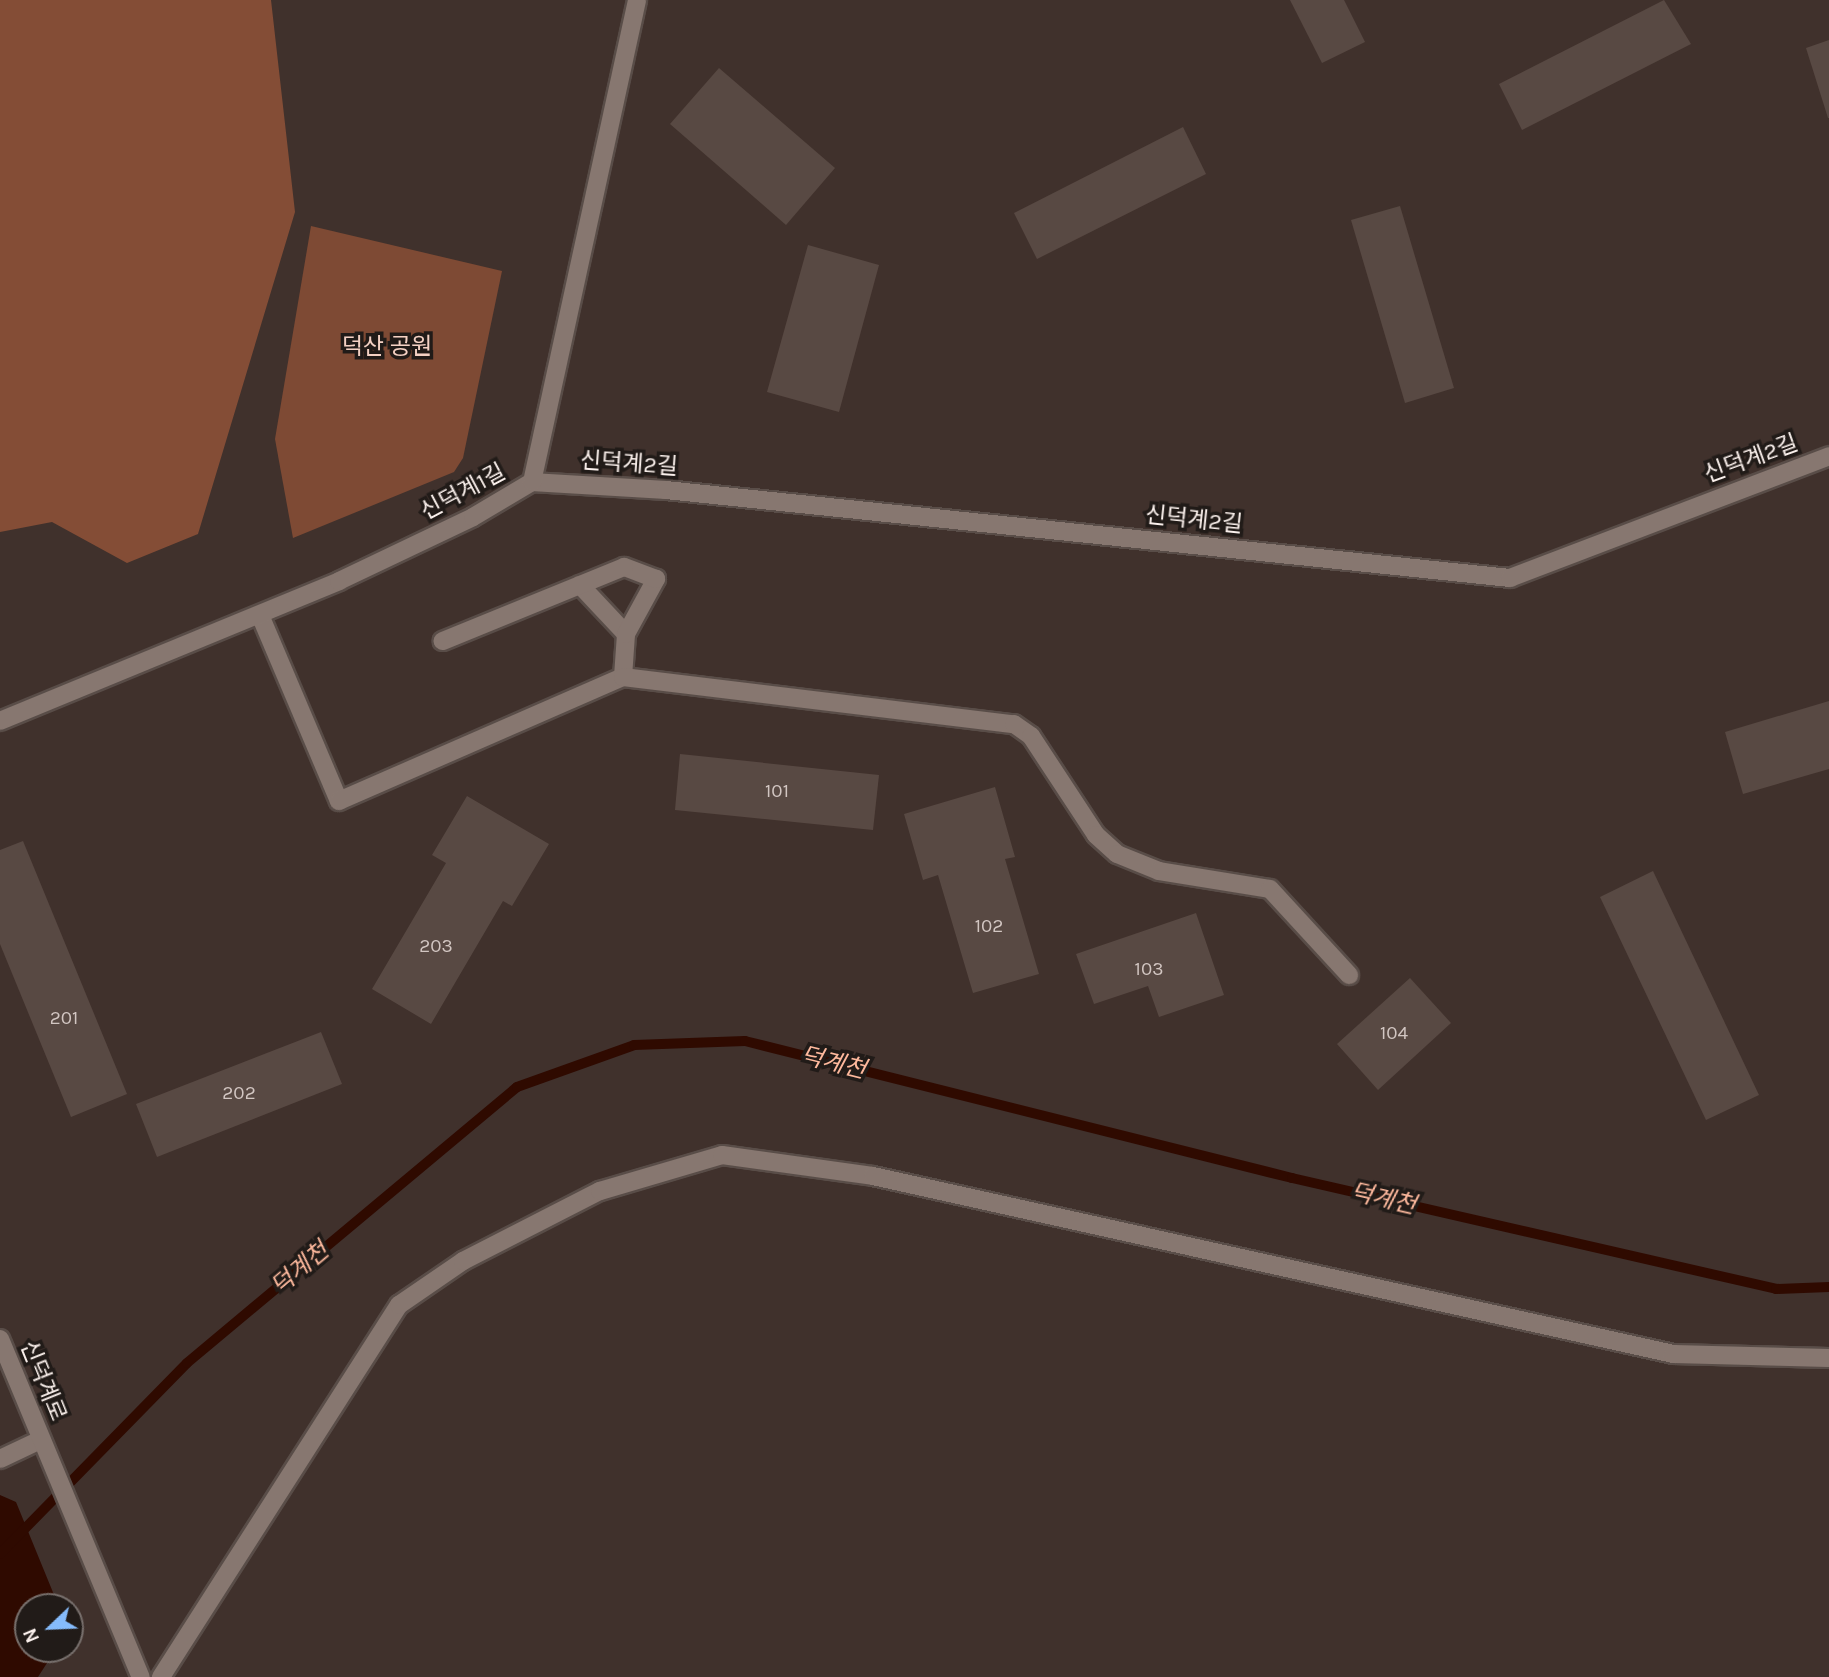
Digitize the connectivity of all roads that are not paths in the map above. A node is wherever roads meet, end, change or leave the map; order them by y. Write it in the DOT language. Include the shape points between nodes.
graph roads {
  1 [pos="637,0"];
  2 [pos="1829,456"];
  3 [pos="532,482"];
  4 [pos="580,585"];
  5 [pos="260,615"];
  6 [pos="626,634"];
  7 [pos="443,641"];
  8 [pos="623,677"];
  9 [pos="0,721"];
  10 [pos="1349,975"];
  11 [pos="0,1339"];
  12 [pos="1829,1358"];
  13 [pos="40,1440"];
  14 [pos="0,1459"];
  15 [pos="141,1677"];
  16 [pos="161,1677"];
  1 -- 3 [label="street, 신덕계1길"];
  2 -- 3 [label="street, 신덕계2길" via="1510,578 666,490"];
  3 -- 5 [label="street, 신덕계1길" via="473,517"];
  4 -- 6 [label="street"];
  4 -- 6 [label="street" via="624,567 656,579"];
  4 -- 7 [label="street"];
  5 -- 8 [label="street" via="339,801"];
  5 -- 9 [label="street, 신덕계1길"];
  6 -- 8 [label="street"];
  8 -- 10 [label="street" via="1014,724 1031,736 1096,835 1117,854 1159,871 1270,889"];
  11 -- 13 [label="street, 신덕계로"];
  12 -- 16 [label="street" via="1674,1354 873,1176 722,1155 600,1191 463,1261 400,1305"];
  13 -- 14 [label="street"];
  13 -- 15 [label="street, 신덕계로"];
}
